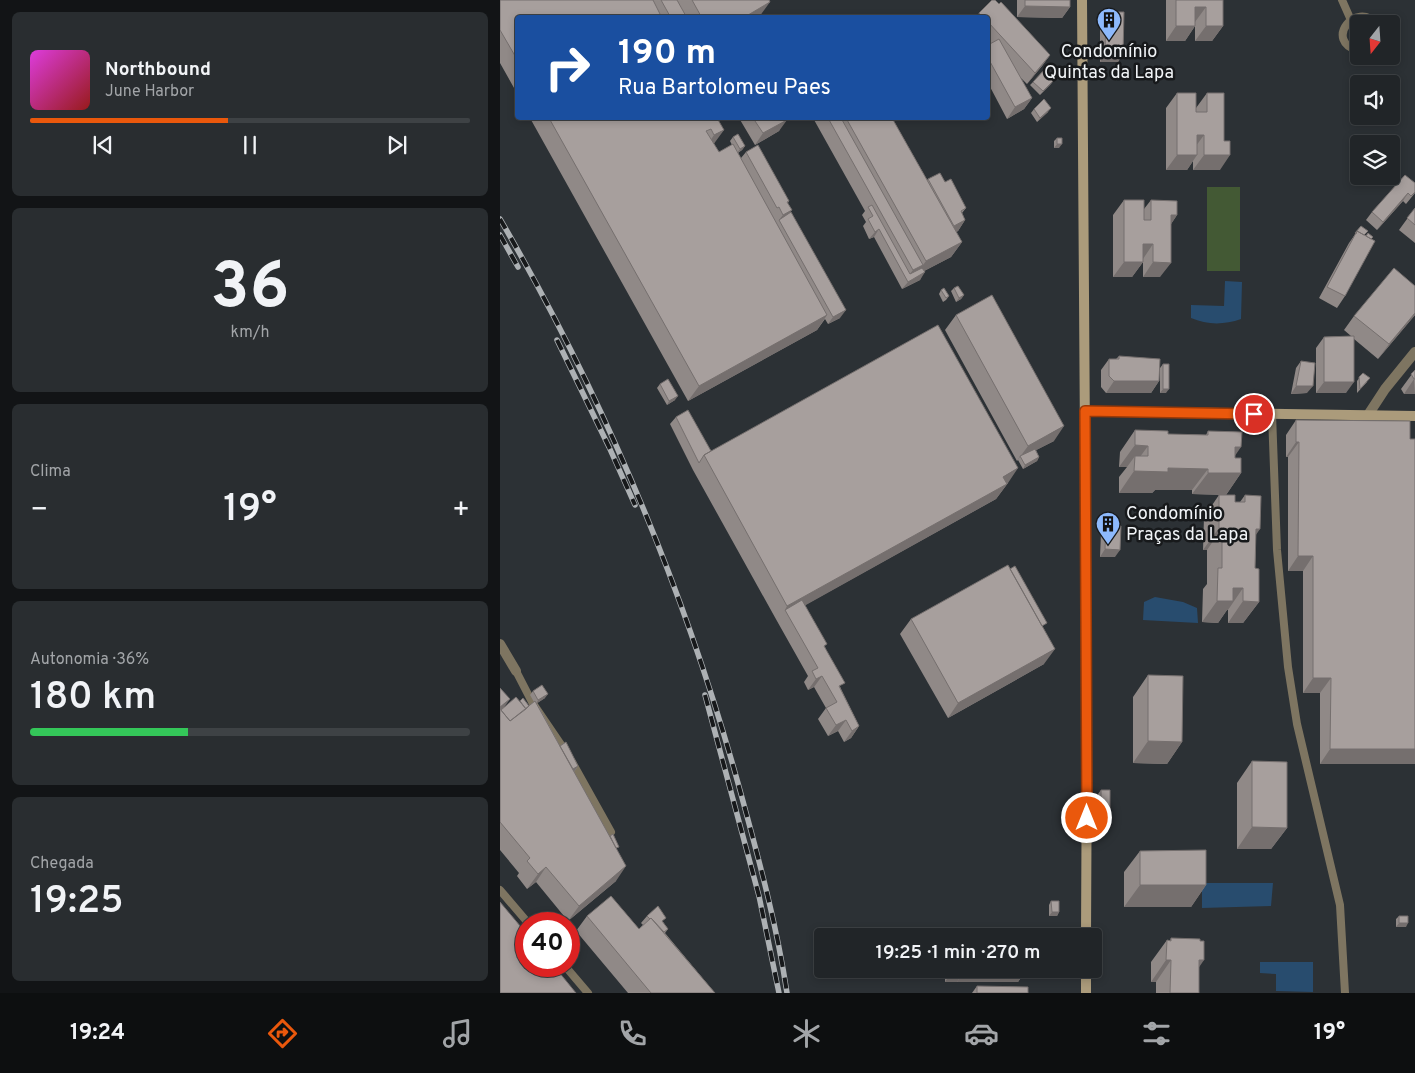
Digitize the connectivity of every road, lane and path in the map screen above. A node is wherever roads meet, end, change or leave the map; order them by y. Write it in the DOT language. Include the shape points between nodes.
graph roads {
  1 [pos="1082,0"];
  2 [pos="1342,0"];
  3 [pos="1350,18"];
  4 [pos="1350,47"];
  5 [pos="1415,352"];
  6 [pos="1085,411"];
  7 [pos="1272,414"];
  8 [pos="1368,415"];
  9 [pos="1415,416"];
  10 [pos="500,644"];
  11 [pos="516,671"];
  12 [pos="611,832"];
  13 [pos="500,890"];
  14 [pos="519,912"];
  15 [pos="1086,928"];
  16 [pos="574,977"];
  17 [pos="1086,978"];
  18 [pos="588,993"];
  19 [pos="1086,993"];
  20 [pos="1345,993"];
  1 -- 6 [label="street"];
  2 -- 3 [label="lane"];
  3 -- 4 [label="lane" via="1343,28 1344,40"];
  5 -- 8 [label="street"];
  6 -- 7 [label="street"];
  6 -- 15 [label="street"];
  7 -- 8 [label="street"];
  7 -- 20 [label="lane" via="1277,550 1288,667 1297,724 1340,905"];
  8 -- 9 [label="street"];
  10 -- 11 [label="street"];
  11 -- 12 [label="lane"];
  13 -- 14 [label="lane"];
  16 -- 18 [label="lane"];
  17 -- 19 [label="street"];
}
